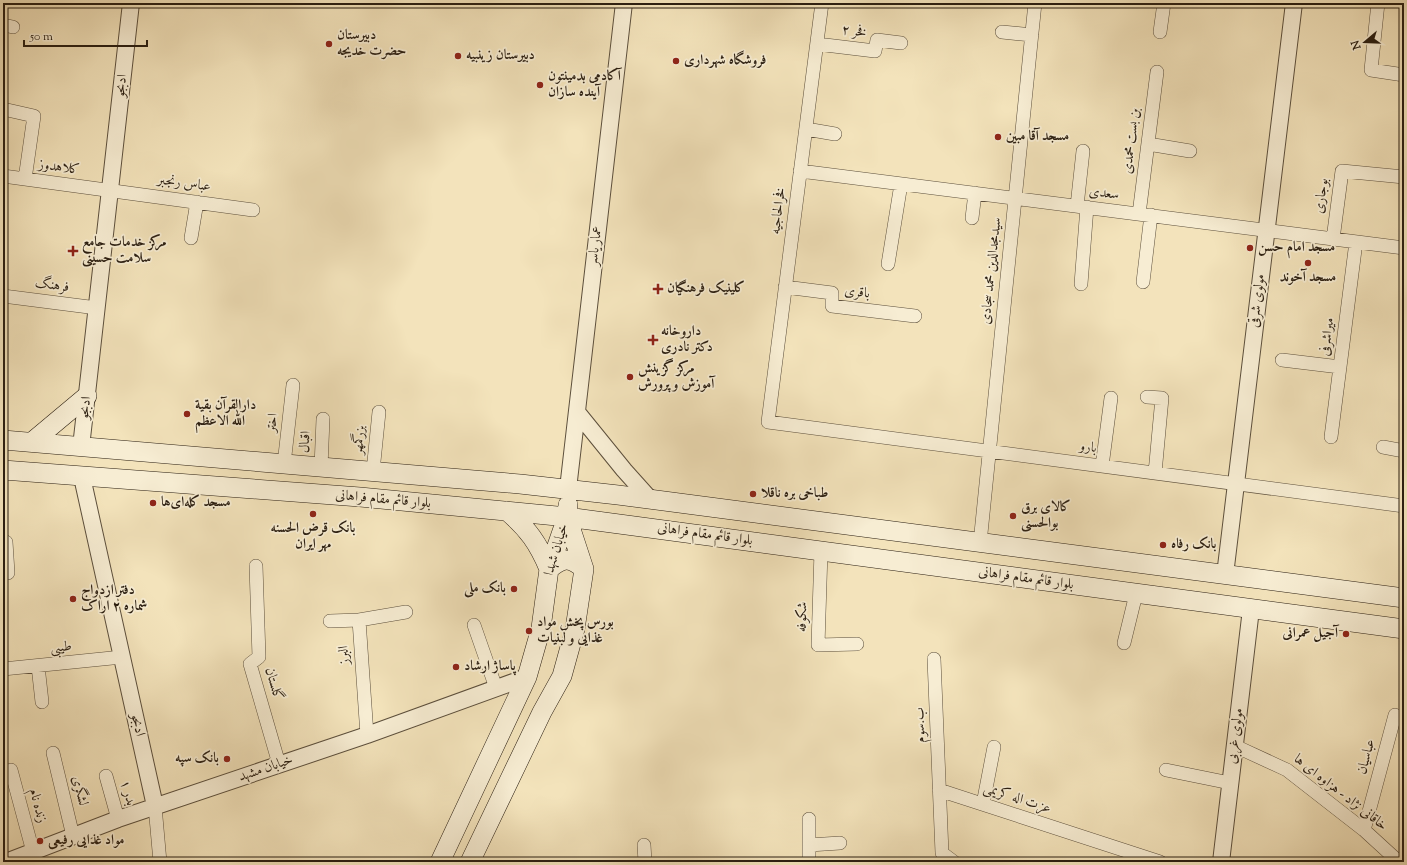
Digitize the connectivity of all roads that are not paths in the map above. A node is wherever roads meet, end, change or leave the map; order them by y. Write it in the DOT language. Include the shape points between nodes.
graph roads {
  1 [pos="131,3"];
  2 [pos="624,3"];
  3 [pos="822,3"];
  4 [pos="1035,3"];
  5 [pos="1164,3"];
  6 [pos="1294,3"];
  7 [pos="1378,3"];
  8 [pos="1002,32"];
  9 [pos="1160,32"];
  10 [pos="1032,35"];
  11 [pos="901,43"];
  12 [pos="817,44"];
  13 [pos="1157,72"];
  14 [pos="1404,75"];
  15 [pos="3,110"];
  16 [pos="806,129"];
  17 [pos="835,134"];
  18 [pos="1148,144"];
  19 [pos="1083,150"];
  20 [pos="1190,151"];
  21 [pos="800,171"];
  22 [pos="3,176"];
  23 [pos="1404,177"];
  24 [pos="25,179"];
  25 [pos="900,184"];
  26 [pos="110,191"];
  27 [pos="975,193"];
  28 [pos="1015,198"];
  29 [pos="197,202"];
  30 [pos="1082,207"];
  31 [pos="253,210"];
  32 [pos="1145,215"];
  33 [pos="972,218"];
  34 [pos="1266,230"];
  35 [pos="190,238"];
  36 [pos="1332,239"];
  37 [pos="1356,242"];
  38 [pos="1404,248"];
  39 [pos="888,264"];
  40 [pos="1143,282"];
  41 [pos="1081,284"];
  42 [pos="785,287"];
  43 [pos="3,296"];
  44 [pos="97,308"];
  45 [pos="915,316"];
  46 [pos="1282,360"];
  47 [pos="1340,367"];
  48 [pos="293,385"];
  49 [pos="87,396"];
  50 [pos="1147,397"];
  51 [pos="1112,398"];
  52 [pos="379,412"];
  53 [pos="577,412"];
  54 [pos="324,419"];
  55 [pos="768,422"];
  56 [pos="1331,437"];
  57 [pos="3,440"];
  58 [pos="32,442"];
  59 [pos="81,447"];
  60 [pos="1383,447"];
  61 [pos="990,451"];
  62 [pos="1404,451"];
  63 [pos="284,464"];
  64 [pos="1102,466"];
  65 [pos="321,467"];
  66 [pos="3,470"];
  67 [pos="373,471"];
  68 [pos="1154,473"];
  69 [pos="82,477"];
  70 [pos="1236,484"];
  71 [pos="568,489"];
  72 [pos="650,499"];
  73 [pos="1404,506"];
  74 [pos="507,511"];
  75 [pos="567,516"];
  76 [pos="3,542"];
  77 [pos="980,543"];
  78 [pos="820,551"];
  79 [pos="256,566"];
  80 [pos="549,569"];
  81 [pos="584,569"];
  82 [pos="8,573"];
  83 [pos="1225,575"];
  84 [pos="1136,594"];
  85 [pos="1404,598"];
  86 [pos="1250,609"];
  87 [pos="406,612"];
  88 [pos="330,620"];
  89 [pos="359,620"];
  90 [pos="474,625"];
  91 [pos="1404,629"];
  92 [pos="1124,643"];
  93 [pos="856,644"];
  94 [pos="122,657"];
  95 [pos="934,659"];
  96 [pos="38,666"];
  97 [pos="3,669"];
  98 [pos="527,677"];
  99 [pos="496,688"];
  100 [pos="42,702"];
  101 [pos="1395,715"];
  102 [pos="367,735"];
  103 [pos="1234,746"];
  104 [pos="994,747"];
  105 [pos="53,753"];
  106 [pos="279,764"];
  107 [pos="11,770"];
  108 [pos="1166,770"];
  109 [pos="106,776"];
  110 [pos="1230,784"];
  111 [pos="939,790"];
  112 [pos="983,804"];
  113 [pos="155,806"];
  114 [pos="118,819"];
  115 [pos="809,819"];
  116 [pos="1364,830"];
  117 [pos="73,836"];
  118 [pos="840,843"];
  119 [pos="644,845"];
  120 [pos="809,845"];
  121 [pos="33,852"];
  122 [pos="1147,860"];
  123 [pos="6,862"];
  124 [pos="160,862"];
  125 [pos="440,862"];
  126 [pos="470,862"];
  127 [pos="646,862"];
  128 [pos="809,862"];
  129 [pos="954,862"];
  130 [pos="1160,862"];
  131 [pos="1221,862"];
  132 [pos="1400,862"];
  1 -- 26 [label="street, ادبجو"];
  2 -- 53 [label="street, عمار یاسر"];
  3 -- 12 [label="street, فخرالحاجیه"];
  4 -- 10 [label="street, سیدمجدالدین محمد سجادی"];
  5 -- 9 [label="street"];
  6 -- 34 [label="street, مولوی شرقی"];
  7 -- 14 [label="street" via="1371,70"];
  8 -- 10 [label="street"];
  10 -- 28 [label="street, سیدمجدالدین محمد سجادی"];
  11 -- 12 [label="street, فخر ۲" via="877,40 876,51"];
  12 -- 16 [label="street, فخرالحاجیه"];
  13 -- 18 [label="street, بن بست محمدی"];
  15 -- 24 [label="street" via="34,116"];
  16 -- 17 [label="street"];
  16 -- 21 [label="street, فخرالحاجیه"];
  18 -- 20 [label="street"];
  18 -- 32 [label="street, بن بست محمدی"];
  19 -- 30 [label="street"];
  21 -- 25 [label="street, سعدی"];
  21 -- 42 [label="street, فخرالحاجیه"];
  22 -- 24 [label="street, کلاهدوز"];
  23 -- 36 [label="street, بوجاری" via="1342,171"];
  24 -- 26 [label="street, کلاهدوز"];
  25 -- 27 [label="street, سعدی"];
  25 -- 39 [label="street"];
  26 -- 29 [label="street, عباس رنجبر"];
  26 -- 44 [label="street, ادبجو"];
  27 -- 28 [label="street, سعدی"];
  27 -- 33 [label="street"];
  28 -- 30 [label="street, سعدی"];
  28 -- 61 [label="street, سیدمجدالدین محمد سجادی"];
  29 -- 31 [label="street, عباس رنجبر"];
  29 -- 35 [label="street"];
  30 -- 32 [label="street, سعدی"];
  30 -- 41 [label="street"];
  32 -- 34 [label="street, سعدی"];
  32 -- 40 [label="street, بن بست محمدی"];
  34 -- 36 [label="street, سعدی"];
  34 -- 70 [label="street, مولوی شرقی"];
  36 -- 37 [label="street, سعدی"];
  37 -- 38 [label="street, سعدی"];
  37 -- 47 [label="street, میراشرفی"];
  42 -- 45 [label="street, باقری" via="832,293 832,306"];
  42 -- 55 [label="street, فخرالحاجیه"];
  43 -- 44 [label="street, فرهنگ"];
  44 -- 49 [label="street, ادبجو"];
  46 -- 47 [label="street"];
  47 -- 56 [label="street, میراشرفی"];
  48 -- 63 [label="street, اختر"];
  49 -- 58 [label="main road"];
  49 -- 59 [label="street, ادبجو"];
  50 -- 68 [label="street" via="1162,398"];
  51 -- 64 [label="street"];
  52 -- 67 [label="street, بزرگمهر"];
  53 -- 71 [label="street, عمار یاسر"];
  53 -- 72 [label="street"];
  54 -- 65 [label="street, اقبال"];
  55 -- 61 [label="street, بارو"];
  57 -- 58 [label="main road, بلوار قائم مقام فراهانی"];
  58 -- 59 [label="main road, بلوار قائم مقام فراهانی"];
  59 -- 63 [label="main road, بلوار قائم مقام فراهانی"];
  59 -- 69 [label="main road, ادبجو"];
  60 -- 62 [label="street"];
  61 -- 64 [label="street, بارو"];
  61 -- 77 [label="street, سیدمجدالدین محمد سجادی"];
  63 -- 65 [label="main road, بلوار قائم مقام فراهانی"];
  64 -- 68 [label="street, بارو"];
  65 -- 67 [label="main road, بلوار قائم مقام فراهانی"];
  66 -- 69 [label="main road, بلوار قائم مقام فراهانی"];
  67 -- 71 [label="main road, بلوار قائم مقام فراهانی"];
  68 -- 70 [label="street, بارو"];
  69 -- 74 [label="main road, بلوار قائم مقام فراهانی" via="360,497"];
  69 -- 94 [label="street, ادبجو"];
  70 -- 73 [label="street, بارو"];
  70 -- 83 [label="street, مولوی شرقی"];
  71 -- 72 [label="main road, بلوار قائم مقام فراهانی"];
  71 -- 75 [label="main road"];
  72 -- 77 [label="main road, بلوار قائم مقام فراهانی"];
  74 -- 75 [label="main road, بلوار قائم مقام فراهانی"];
  74 -- 80 [label="main road" via="535,540"];
  75 -- 78 [label="main road, بلوار قائم مقام فراهانی"];
  75 -- 80 [label="main road, خیابان شهدا"];
  75 -- 81 [label="main road, خیابان شهدا"];
  76 -- 82 [label="street" via="6,542"];
  77 -- 83 [label="main road, بلوار قائم مقام فراهانی"];
  78 -- 84 [label="main road, بلوار قائم مقام فراهانی"];
  78 -- 93 [label="street, شکوفه" via="818,645"];
  79 -- 106 [label="street, گلستان" via="259,657 250,664"];
  80 -- 81 [label="main road" via="566,560 575,561"];
  80 -- 98 [label="main road, خیابان شهدا" via="541,628"];
  81 -- 126 [label="main road, خیابان شهدا" via="575,629 562,676"];
  83 -- 85 [label="main road, بلوار قائم مقام فراهانی"];
  84 -- 86 [label="main road, بلوار قائم مقام فراهانی"];
  84 -- 92 [label="street"];
  86 -- 91 [label="main road, بلوار قائم مقام فراهانی"];
  86 -- 103 [label="street, مولوی غربی"];
  87 -- 89 [label="street"];
  88 -- 89 [label="street"];
  89 -- 102 [label="street, البرز"];
  90 -- 99 [label="street"];
  94 -- 96 [label="street, طیبی"];
  94 -- 113 [label="street, ادبجو"];
  95 -- 111 [label="street, ب.سوم"];
  96 -- 97 [label="street, طیبی"];
  96 -- 100 [label="street"];
  98 -- 99 [label="street, خیابان مشهد"];
  98 -- 125 [label="main road, خیابان شهدا"];
  99 -- 102 [label="street, خیابان مشهد"];
  101 -- 116 [label="street, عباسیان"];
  102 -- 106 [label="street, خیابان مشهد"];
  103 -- 110 [label="street, مولوی غربی"];
  103 -- 116 [label="street, خاقانی نژاد - هزاوه ای ها" via="1287,770"];
  104 -- 112 [label="street"];
  105 -- 117 [label="street, لشگری"];
  106 -- 113 [label="street, خیابان مشهد"];
  107 -- 121 [label="street, زنده نام"];
  108 -- 110 [label="street"];
  109 -- 114 [label="street, بدر ۱"];
  110 -- 131 [label="street, مولوی غربی"];
  111 -- 112 [label="street, عزت اله کریمی"];
  111 -- 129 [label="street" via="942,853"];
  112 -- 122 [label="street, عزت اله کریمی"];
  113 -- 114 [label="street, خیابان مشهد"];
  113 -- 124 [label="street"];
  114 -- 117 [label="street, خیابان مشهد"];
  115 -- 120 [label="street"];
  116 -- 132 [label="street, خاقانی نژاد - هزاوه ای ها"];
  117 -- 121 [label="street, خیابان مشهد"];
  118 -- 120 [label="street"];
  119 -- 127 [label="street"];
  120 -- 128 [label="street"];
  121 -- 123 [label="street, خیابان مشهد"];
  122 -- 130 [label="street, عزت اله کریمی"];
}
